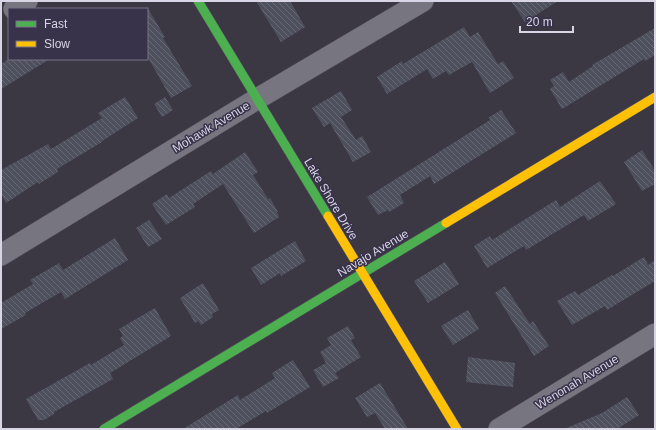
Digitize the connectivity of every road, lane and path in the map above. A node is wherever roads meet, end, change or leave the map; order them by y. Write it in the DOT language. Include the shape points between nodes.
graph roads {
  1 [pos="27,1"];
  2 [pos="198,1"];
  3 [pos="423,1"];
  4 [pos="16,8"];
  5 [pos="655,97"];
  6 [pos="257,99"];
  7 [pos="1,255"];
  8 [pos="363,274"];
  9 [pos="655,334"];
  10 [pos="104,429"];
  11 [pos="457,429"];
  12 [pos="499,429"];
  1 -- 4 [label="street"];
  2 -- 6 [label="street, Lake Shore Drive"];
  3 -- 6 [label="street, Mohawk Avenue"];
  5 -- 8 [label="street, Navajo Avenue"];
  6 -- 7 [label="street, Mohawk Avenue"];
  6 -- 8 [label="street, Lake Shore Drive"];
  8 -- 10 [label="street, Navajo Avenue"];
  8 -- 11 [label="street, Lake Shore Drive"];
  9 -- 12 [label="street, Wenonah Avenue"];
}
